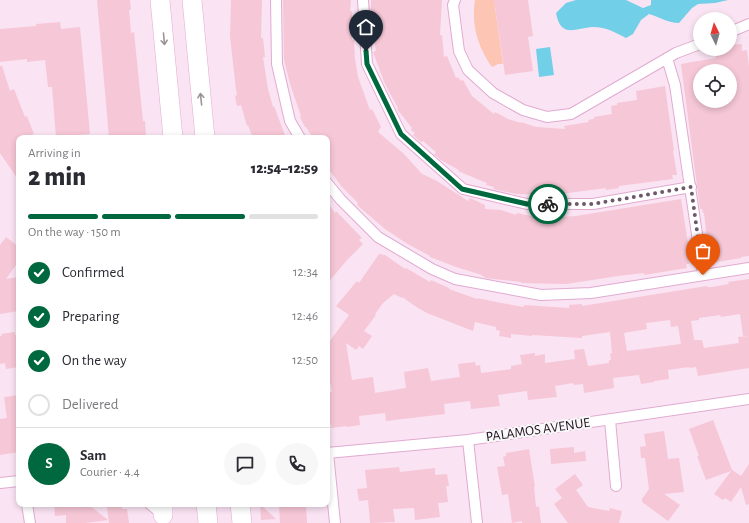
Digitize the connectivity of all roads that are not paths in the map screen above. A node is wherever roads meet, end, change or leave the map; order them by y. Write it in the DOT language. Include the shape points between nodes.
graph roads {
  1 [pos="160,0"];
  2 [pos="192,0"];
  3 [pos="276,0"];
  4 [pos="362,0"];
  5 [pos="455,0"];
  6 [pos="749,24"];
  7 [pos="737,29"];
  8 [pos="693,47"];
  9 [pos="667,58"];
  10 [pos="173,135"];
  11 [pos="205,135"];
  12 [pos="298,135"];
  13 [pos="330,187"];
  14 [pos="691,187"];
  15 [pos="749,268"];
  16 [pos="703,275"];
  17 [pos="749,399"];
  18 [pos="610,420"];
  19 [pos="468,440"];
  20 [pos="330,453"];
  21 [pos="330,479"];
  22 [pos="16,481"];
  23 [pos="0,483"];
  24 [pos="616,486"];
  25 [pos="28,507"];
  26 [pos="30,523"];
  27 [pos="335,523"];
  28 [pos="477,523"];
  1 -- 10 [label="highway, one-way"];
  11 -- 2 [label="highway, one-way"];
  3 -- 12 [label="street" via="277,64 290,121"];
  4 -- 14 [label="street" via="367,64 401,134 462,189 527,204 593,204"];
  5 -- 9 [label="street" via="453,6 459,51 468,70 493,93 523,110 547,117 571,114"];
  6 -- 7 [label="street"];
  8 -- 9 [label="street"];
  9 -- 14 [label="street" via="675,85"];
  13 -- 16 [label="street" via="378,237 432,269 455,279 541,295 591,293"];
  14 -- 16 [label="street"];
  15 -- 16 [label="street"];
  17 -- 18 [label="street, PALAMOS AVENUE"];
  18 -- 19 [label="street, PALAMOS AVENUE"];
  18 -- 24 [label="street"];
  19 -- 20 [label="street, PALAMOS AVENUE"];
  19 -- 28 [label="street"];
  21 -- 27 [label="street"];
  22 -- 23 [label="street"];
  25 -- 26 [label="street"];
}
